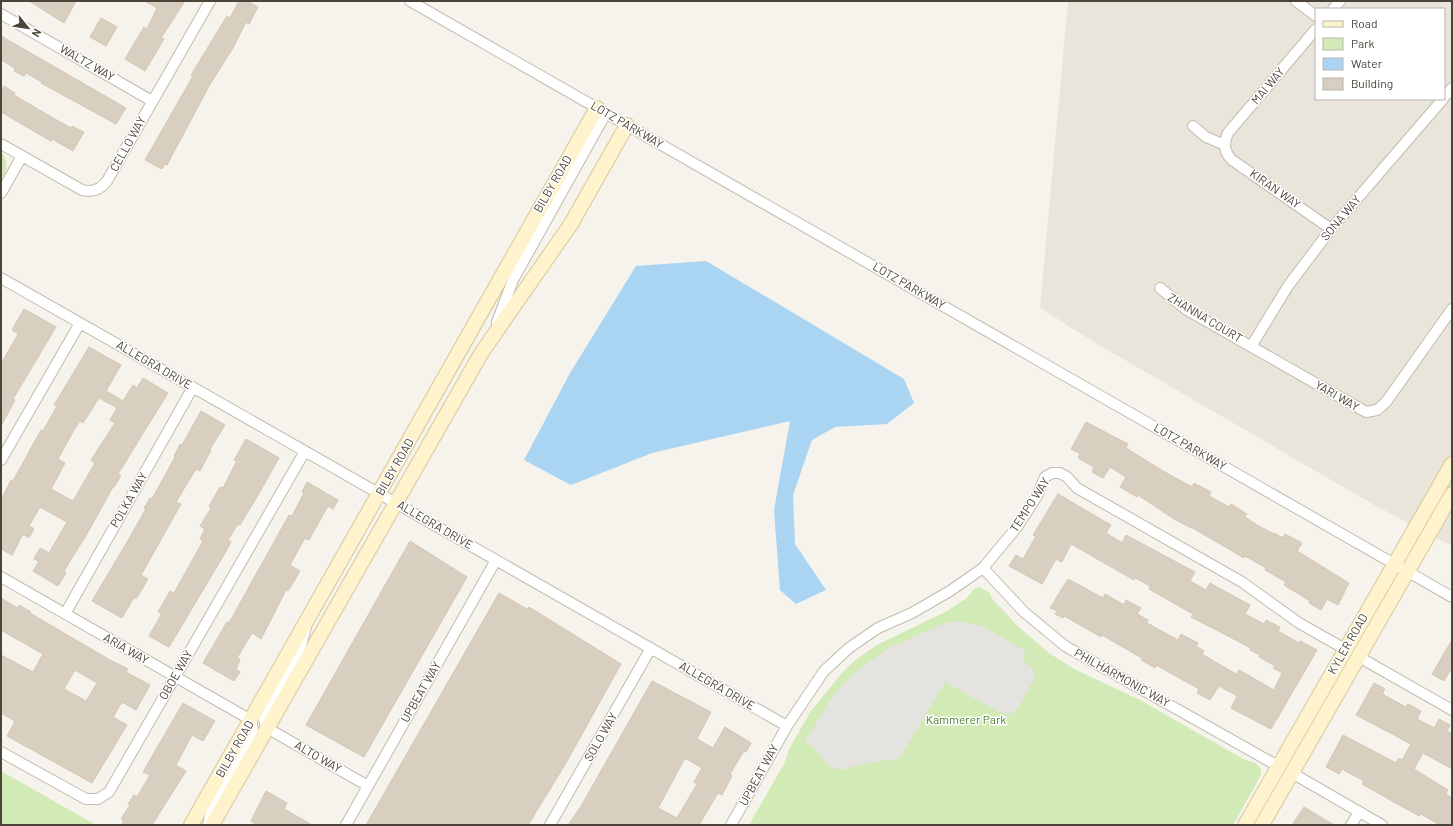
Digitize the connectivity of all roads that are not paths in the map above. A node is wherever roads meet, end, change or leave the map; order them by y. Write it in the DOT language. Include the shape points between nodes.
graph roads {
  1 [pos="210,1"];
  2 [pos="410,1"];
  3 [pos="1296,1"];
  4 [pos="1,14"];
  5 [pos="1315,15"];
  6 [pos="1315,30"];
  7 [pos="1452,88"];
  8 [pos="1445,96"];
  9 [pos="1441,100"];
  10 [pos="152,101"];
  11 [pos="602,111"];
  12 [pos="627,125"];
  13 [pos="1193,126"];
  14 [pos="1,144"];
  15 [pos="1225,145"];
  16 [pos="22,156"];
  17 [pos="1,193"];
  18 [pos="1331,229"];
  19 [pos="1,278"];
  20 [pos="1160,288"];
  21 [pos="1452,309"];
  22 [pos="80,323"];
  23 [pos="1252,346"];
  24 [pos="482,352"];
  25 [pos="193,387"];
  26 [pos="305,451"];
  27 [pos="1,460"];
  28 [pos="1452,464"];
  29 [pos="380,494"];
  30 [pos="1452,494"];
  31 [pos="396,503"];
  32 [pos="496,560"];
  33 [pos="1394,564"];
  34 [pos="983,568"];
  35 [pos="1408,571"];
  36 [pos="1,577"];
  37 [pos="1452,597"];
  38 [pos="65,614"];
  39 [pos="307,622"];
  40 [pos="651,648"];
  41 [pos="1345,649"];
  42 [pos="1359,657"];
  43 [pos="175,677"];
  44 [pos="1310,710"];
  45 [pos="1452,710"];
  46 [pos="251,720"];
  47 [pos="787,726"];
  48 [pos="267,728"];
  49 [pos="1,752"];
  50 [pos="1278,766"];
  51 [pos="1292,773"];
  52 [pos="368,786"];
  53 [pos="1359,812"];
  54 [pos="191,825"];
  55 [pos="208,825"];
  56 [pos="212,825"];
  57 [pos="346,825"];
  58 [pos="550,825"];
  59 [pos="731,825"];
  60 [pos="1245,825"];
  61 [pos="1254,825"];
  62 [pos="1262,825"];
  63 [pos="1351,825"];
  64 [pos="1382,825"];
  1 -- 10 [label="street, CELLO WAY"];
  2 -- 11 [label="street, LOTZ PARKWAY"];
  3 -- 5 [label="street"];
  4 -- 10 [label="street, WALTZ WAY"];
  6 -- 15 [label="street, MAI WAY" via="1228,133"];
  7 -- 8 [label="street, SONA WAY"];
  9 -- 18 [label="street, SONA WAY"];
  10 -- 16 [label="street, CELLO WAY" via="107,181 100,188 82,190"];
  11 -- 12 [label="street, LOTZ PARKWAY"];
  11 -- 24 [label="street, BILBY ROAD" via="513,280 502,311"];
  11 -- 29 [label="street, BILBY ROAD"];
  12 -- 24 [label="street, BILBY ROAD" via="571,224"];
  12 -- 33 [label="street, LOTZ PARKWAY"];
  13 -- 15 [label="street" via="1206,137"];
  14 -- 16 [label="street, CELLO WAY"];
  15 -- 18 [label="street, KIRAN WAY" via="1232,160"];
  16 -- 17 [label="street"];
  18 -- 23 [label="street, SONA WAY" via="1288,286"];
  19 -- 22 [label="street, ALLEGRA DRIVE"];
  20 -- 23 [label="street, ZHANNA COURT" via="1183,307"];
  21 -- 23 [label="street, YARI WAY" via="1386,402 1372,411 1366,412 1355,407"];
  22 -- 25 [label="street, ALLEGRA DRIVE"];
  22 -- 27 [label="street"];
  24 -- 31 [label="street, BILBY ROAD"];
  25 -- 26 [label="street, ALLEGRA DRIVE"];
  25 -- 38 [label="street, POLKA WAY"];
  26 -- 29 [label="street, ALLEGRA DRIVE"];
  26 -- 43 [label="street, OBOE WAY"];
  28 -- 33 [label="street, KYLER ROAD"];
  29 -- 31 [label="street, ALLEGRA DRIVE"];
  29 -- 39 [label="street, BILBY ROAD"];
  30 -- 35 [label="street, KYLER ROAD"];
  31 -- 32 [label="street, ALLEGRA DRIVE"];
  31 -- 48 [label="street, BILBY ROAD"];
  32 -- 40 [label="street, ALLEGRA DRIVE"];
  32 -- 52 [label="street, UPBEAT WAY"];
  33 -- 35 [label="street, LOTZ PARKWAY"];
  33 -- 41 [label="street, KYLER ROAD"];
  34 -- 41 [label="street, TEMPO WAY" via="1017,527 1045,477 1052,473 1060,473 1077,488 1242,582 1299,623"];
  34 -- 47 [label="street, TEMPO WAY" via="950,591 912,613 878,628 849,648 824,672"];
  34 -- 50 [label="street, PHILHARMONIC WAY" via="1024,612 1065,646"];
  35 -- 37 [label="street, LOTZ PARKWAY"];
  35 -- 42 [label="street, KYLER ROAD"];
  36 -- 38 [label="street, ARIA WAY"];
  38 -- 43 [label="street, ARIA WAY"];
  39 -- 46 [label="street, BILBY ROAD"];
  39 -- 48 [label="street" via="299,653 266,712 264,720"];
  40 -- 47 [label="street, ALLEGRA DRIVE"];
  40 -- 58 [label="street, SOLO WAY"];
  41 -- 44 [label="street, KYLER ROAD"];
  42 -- 45 [label="street"];
  42 -- 51 [label="street, KYLER ROAD"];
  43 -- 46 [label="street, ARIA WAY"];
  43 -- 49 [label="street, OBOE WAY" via="112,787 98,799 80,797"];
  44 -- 50 [label="street, KYLER ROAD"];
  44 -- 51 [label="street" via="1304,734 1291,762"];
  46 -- 54 [label="street, BILBY ROAD"];
  46 -- 55 [label="street" via="251,740 214,804"];
  47 -- 59 [label="street, UPBEAT WAY"];
  48 -- 52 [label="street, ALTO WAY"];
  48 -- 56 [label="street, BILBY ROAD"];
  50 -- 60 [label="street, KYLER ROAD"];
  50 -- 61 [label="street" via="1280,778"];
  51 -- 53 [label="street"];
  51 -- 62 [label="street, KYLER ROAD"];
  52 -- 57 [label="street, UPBEAT WAY"];
  53 -- 63 [label="street"];
  53 -- 64 [label="street"];
}
